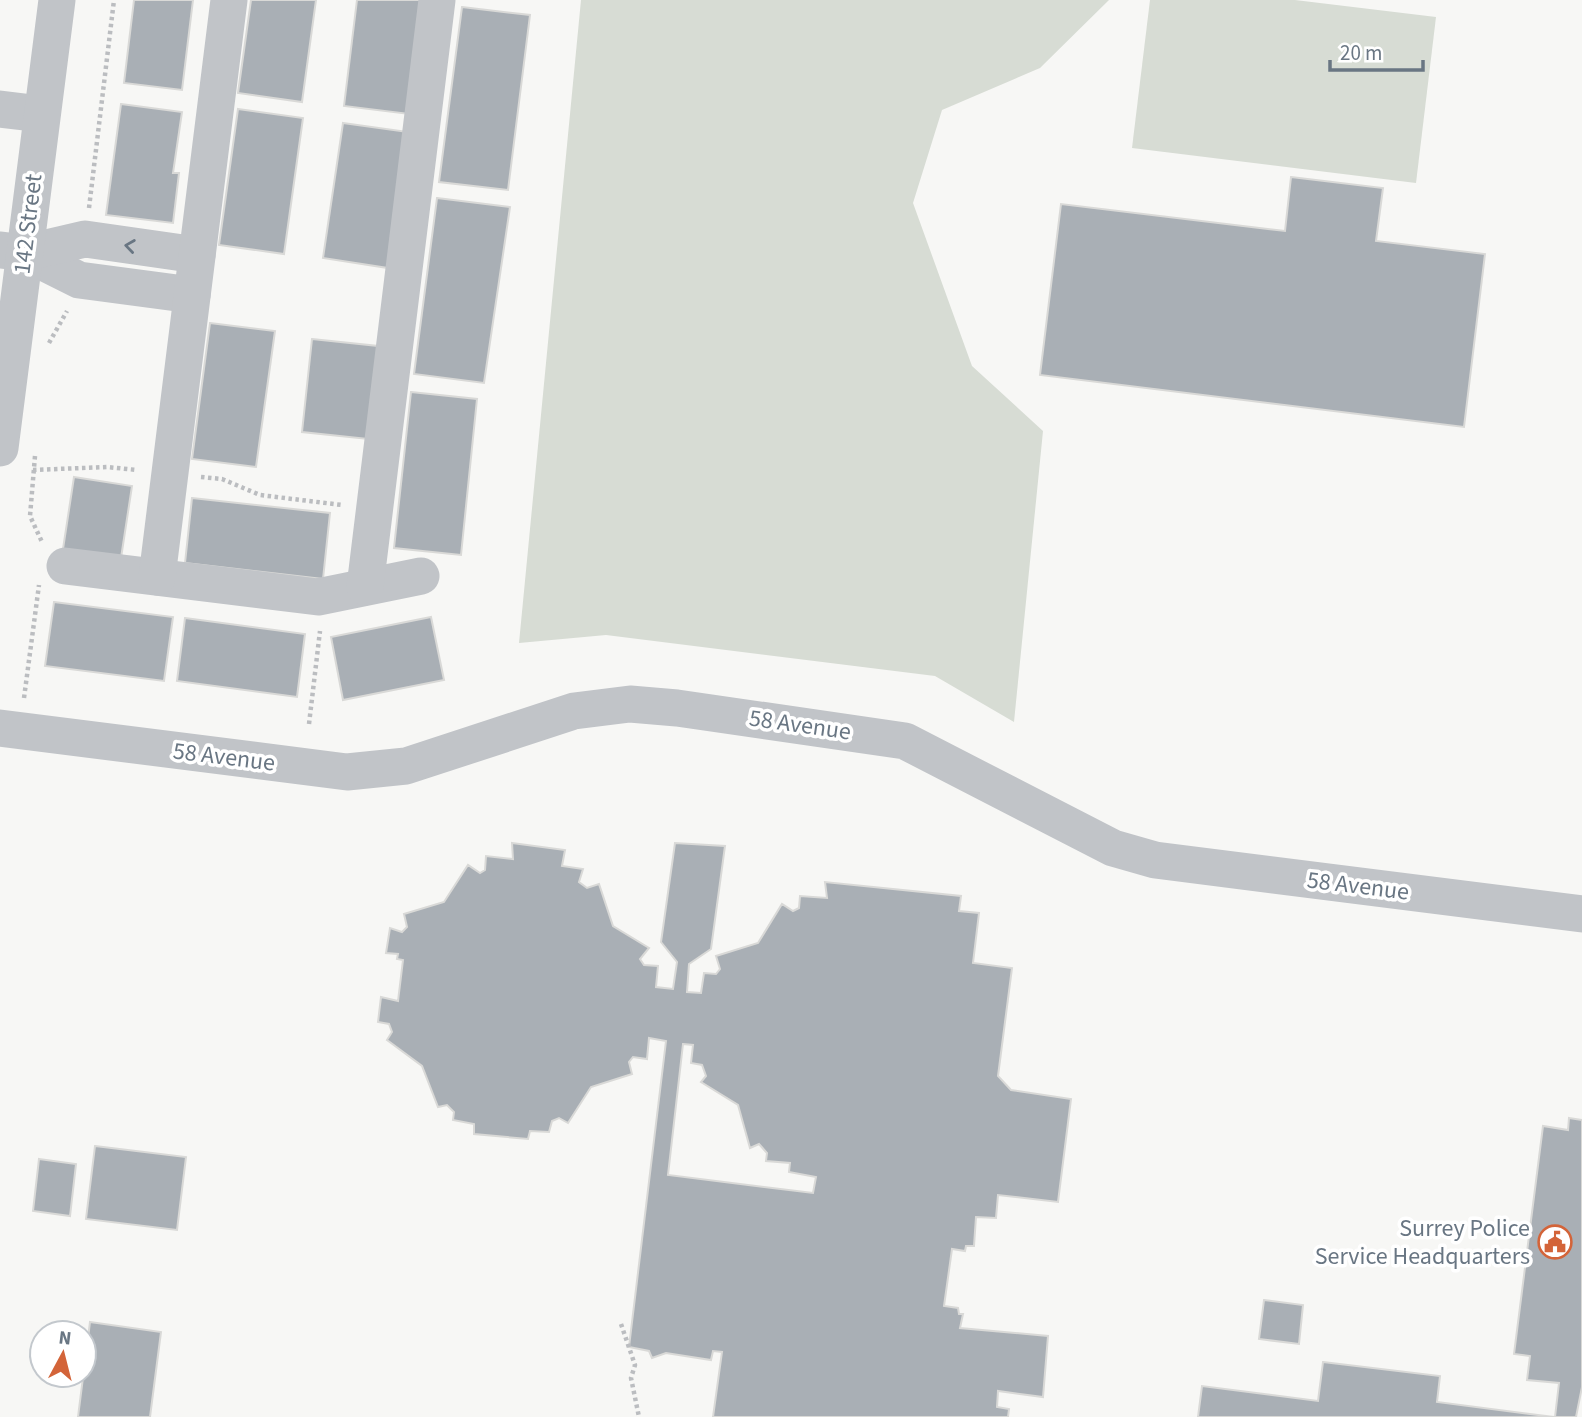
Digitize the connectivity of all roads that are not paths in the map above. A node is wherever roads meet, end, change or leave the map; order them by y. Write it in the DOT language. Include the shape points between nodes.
graph roads {
  1 [pos="57,0"];
  2 [pos="229,0"];
  3 [pos="437,0"];
  4 [pos="0,108"];
  5 [pos="41,114"];
  6 [pos="12,251"];
  7 [pos="197,256"];
  8 [pos="192,295"];
  9 [pos="0,448"];
  10 [pos="50,564"];
  11 [pos="421,576"];
  12 [pos="157,577"];
  13 [pos="365,587"];
  14 [pos="12,716"];
  15 [pos="1582,914"];
  1 -- 5 [label="street, 142 Street"];
  2 -- 7 [label="street"];
  3 -- 13 [label="street"];
  4 -- 5 [label="street"];
  5 -- 6 [label="street, 142 Street"];
  7 -- 6 [label="street, one-way" via="85,239"];
  6 -- 8 [label="street" via="79,280"];
  6 -- 9 [label="street, 142 Street"];
  7 -- 8 [label="street"];
  8 -- 12 [label="street"];
  10 -- 12 [label="street"];
  11 -- 13 [label="street"];
  12 -- 13 [label="street" via="318,597"];
  14 -- 15 [label="street, 58 Avenue" via="347,772 406,766 574,711 630,704 677,708 905,741 1114,848 1155,860"];
}
